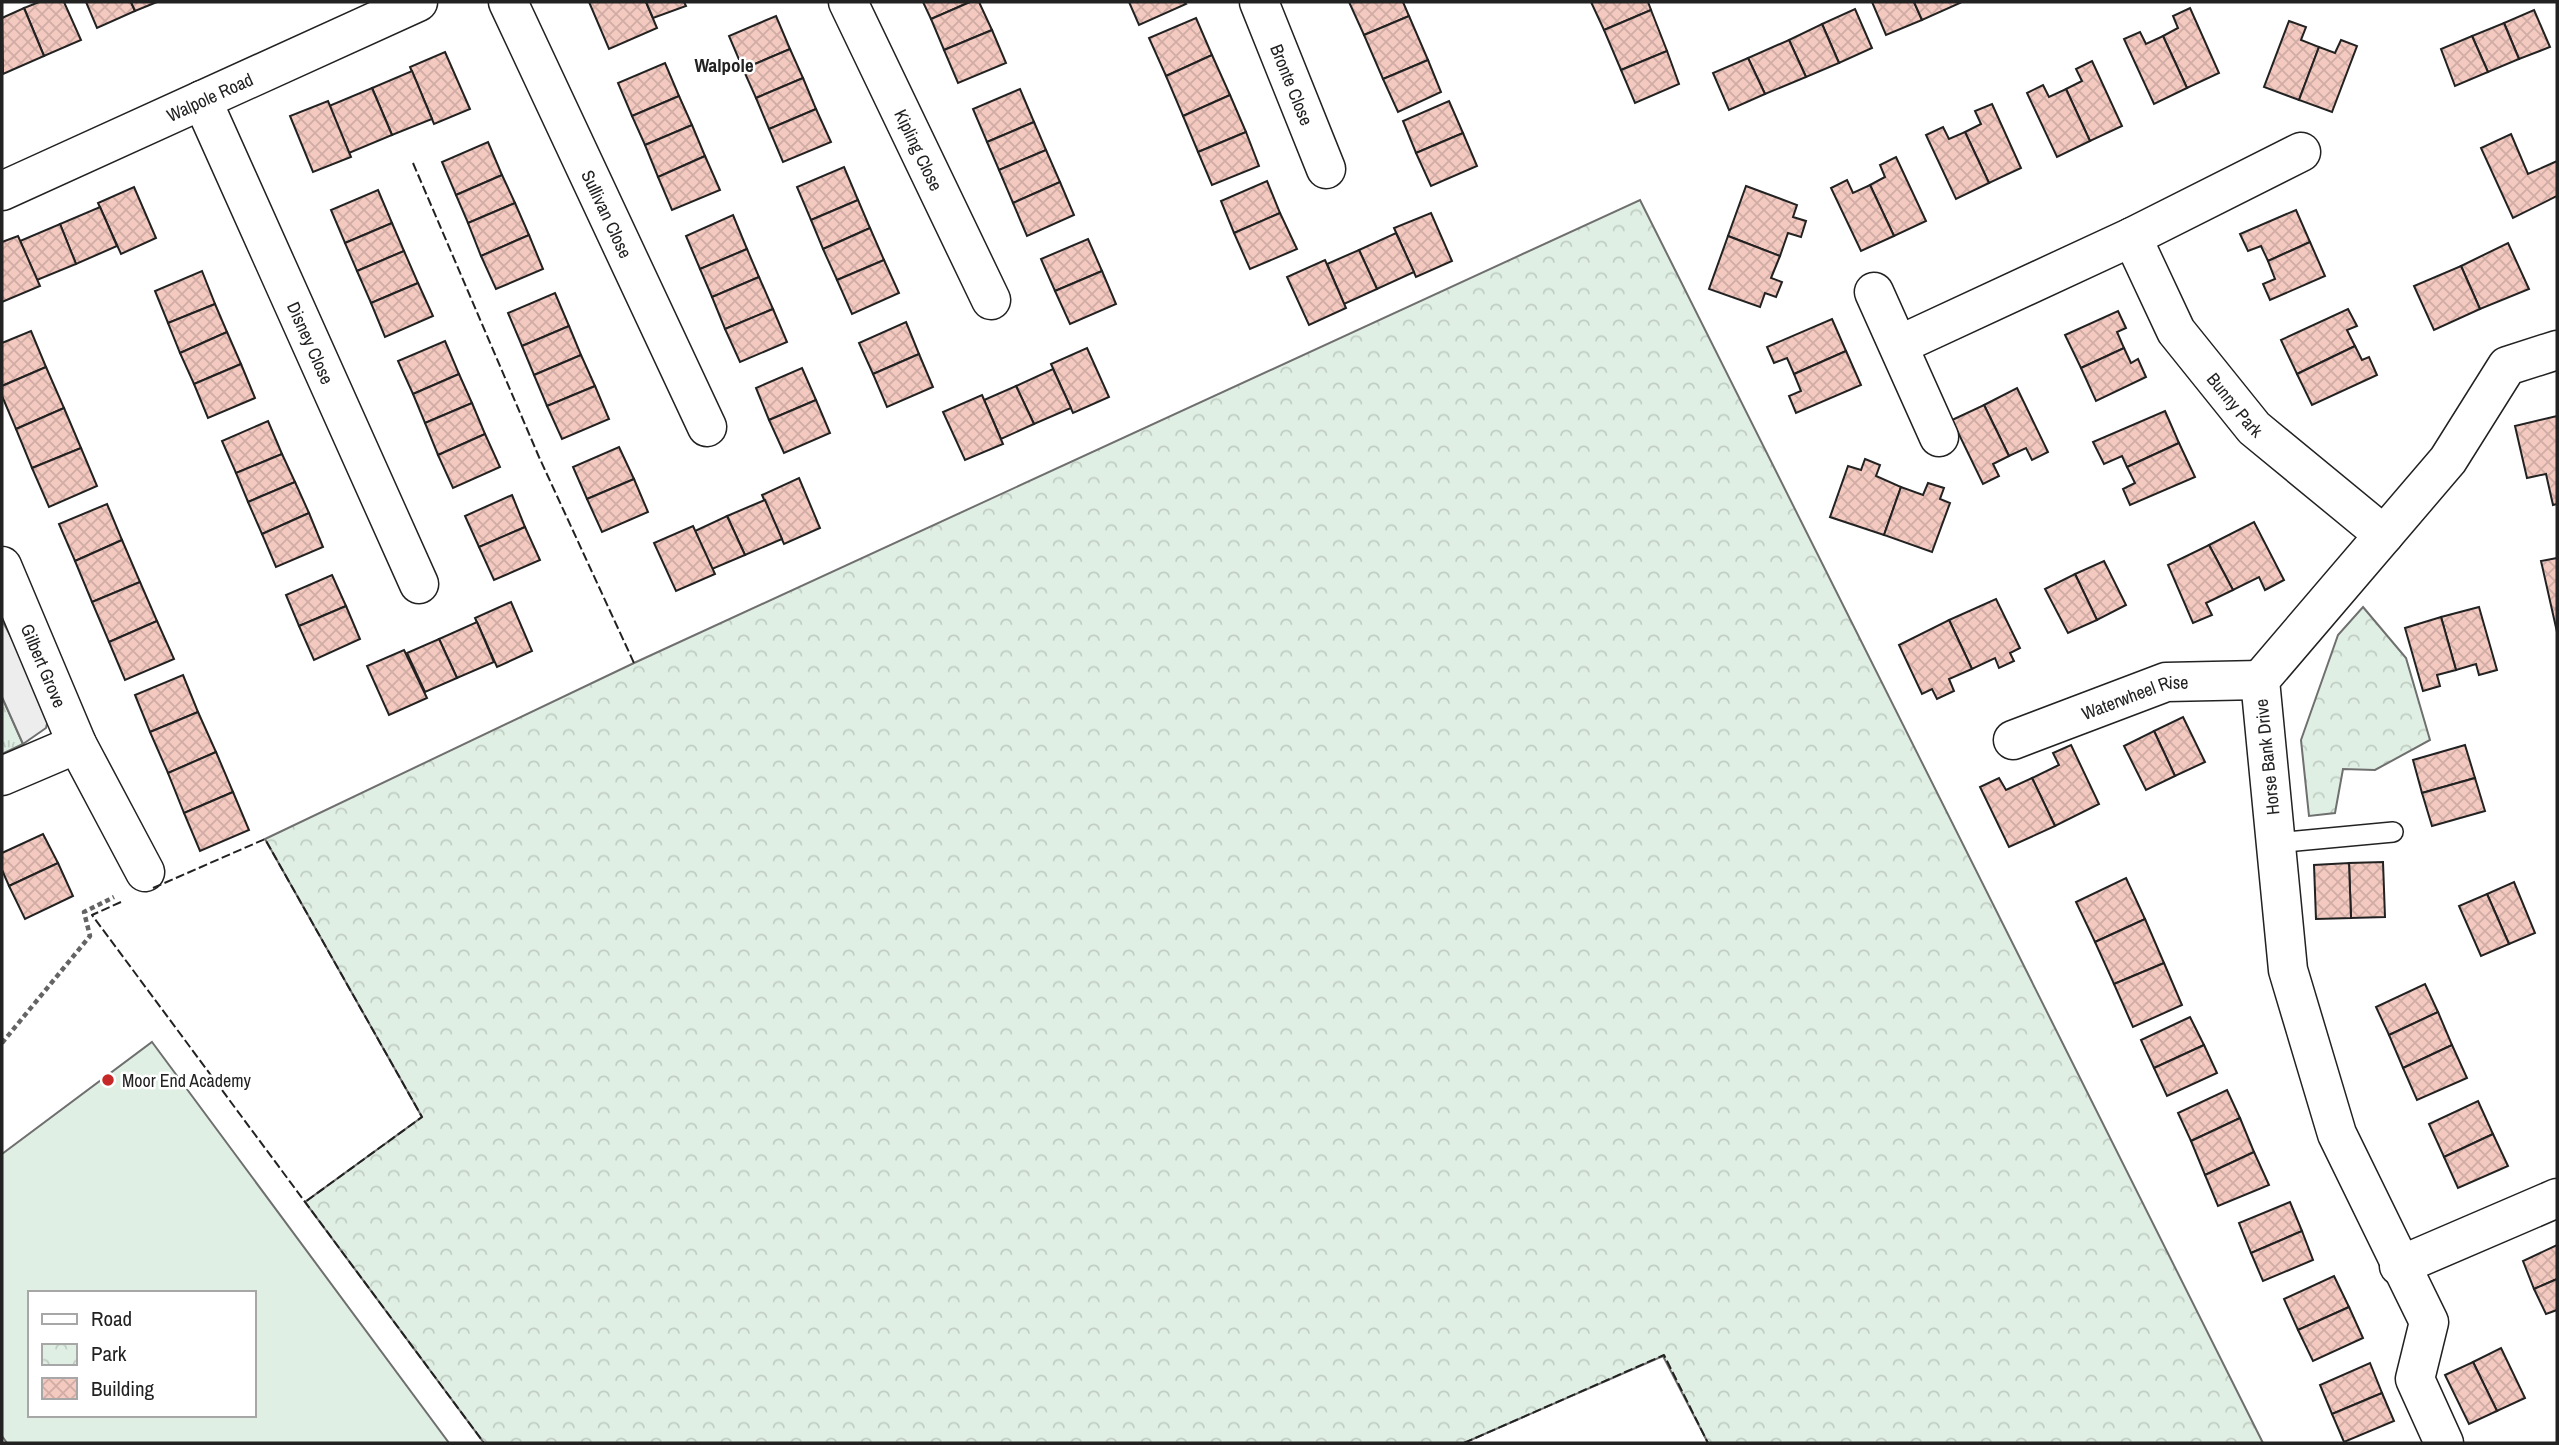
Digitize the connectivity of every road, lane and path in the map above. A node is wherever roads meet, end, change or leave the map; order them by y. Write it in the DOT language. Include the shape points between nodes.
graph roads {
  1 [pos="418,2"];
  2 [pos="508,2"];
  3 [pos="848,2"];
  4 [pos="1259,2"];
  5 [pos="202,100"];
  6 [pos="2301,152"];
  7 [pos="1326,169"];
  8 [pos="2,191"];
  9 [pos="2132,237"];
  10 [pos="1874,292"];
  11 [pos="991,300"];
  12 [pos="1899,345"];
  13 [pos="2557,350"];
  14 [pos="706,427"];
  15 [pos="1939,437"];
  16 [pos="2384,535"];
  17 [pos="5,582"];
  18 [pos="419,584"];
  19 [pos="2260,680"];
  20 [pos="2013,740"];
  21 [pos="77,744"];
  22 [pos="2,776"];
  23 [pos="2393,832"];
  24 [pos="2275,843"];
  25 [pos="145,872"];
  26 [pos="2,1043"];
  27 [pos="2557,1198"];
  28 [pos="2399,1266"];
  29 [pos="2444,1443"];
  1 -- 5 [label="street, Walpole Road"];
  2 -- 14 [label="street, Sullivan Close"];
  3 -- 11 [label="street, Kipling Close"];
  4 -- 7 [label="street, Bronte Close"];
  5 -- 8 [label="street, Walpole Road"];
  5 -- 18 [label="street, Disney Close"];
  6 -- 9 [label="street"];
  9 -- 12 [label="street"];
  9 -- 16 [label="street, Bunny Park" via="2176,331 2254,428"];
  10 -- 12 [label="street"];
  12 -- 15 [label="street"];
  13 -- 16 [label="street, Horse Bank Drive" via="2507,366 2448,460"];
  16 -- 19 [label="street, Horse Bank Drive"];
  17 -- 21 [label="street, Gilbert Grove"];
  19 -- 20 [label="street, Waterwheel Rise" via="2166,682"];
  19 -- 24 [label="street, Horse Bank Drive"];
  21 -- 22 [label="street"];
  21 -- 25 [label="street, Gilbert Grove"];
  23 -- 24 [label="lane"];
  24 -- 28 [label="street, Horse Bank Drive" via="2291,982 2337,1134"];
  25 -- 26 [label="path" via="147,881 84,912 90,936"];
  27 -- 28 [label="street"];
  28 -- 29 [label="street, Horse Bank Drive" via="2429,1322 2415,1379"];
}
